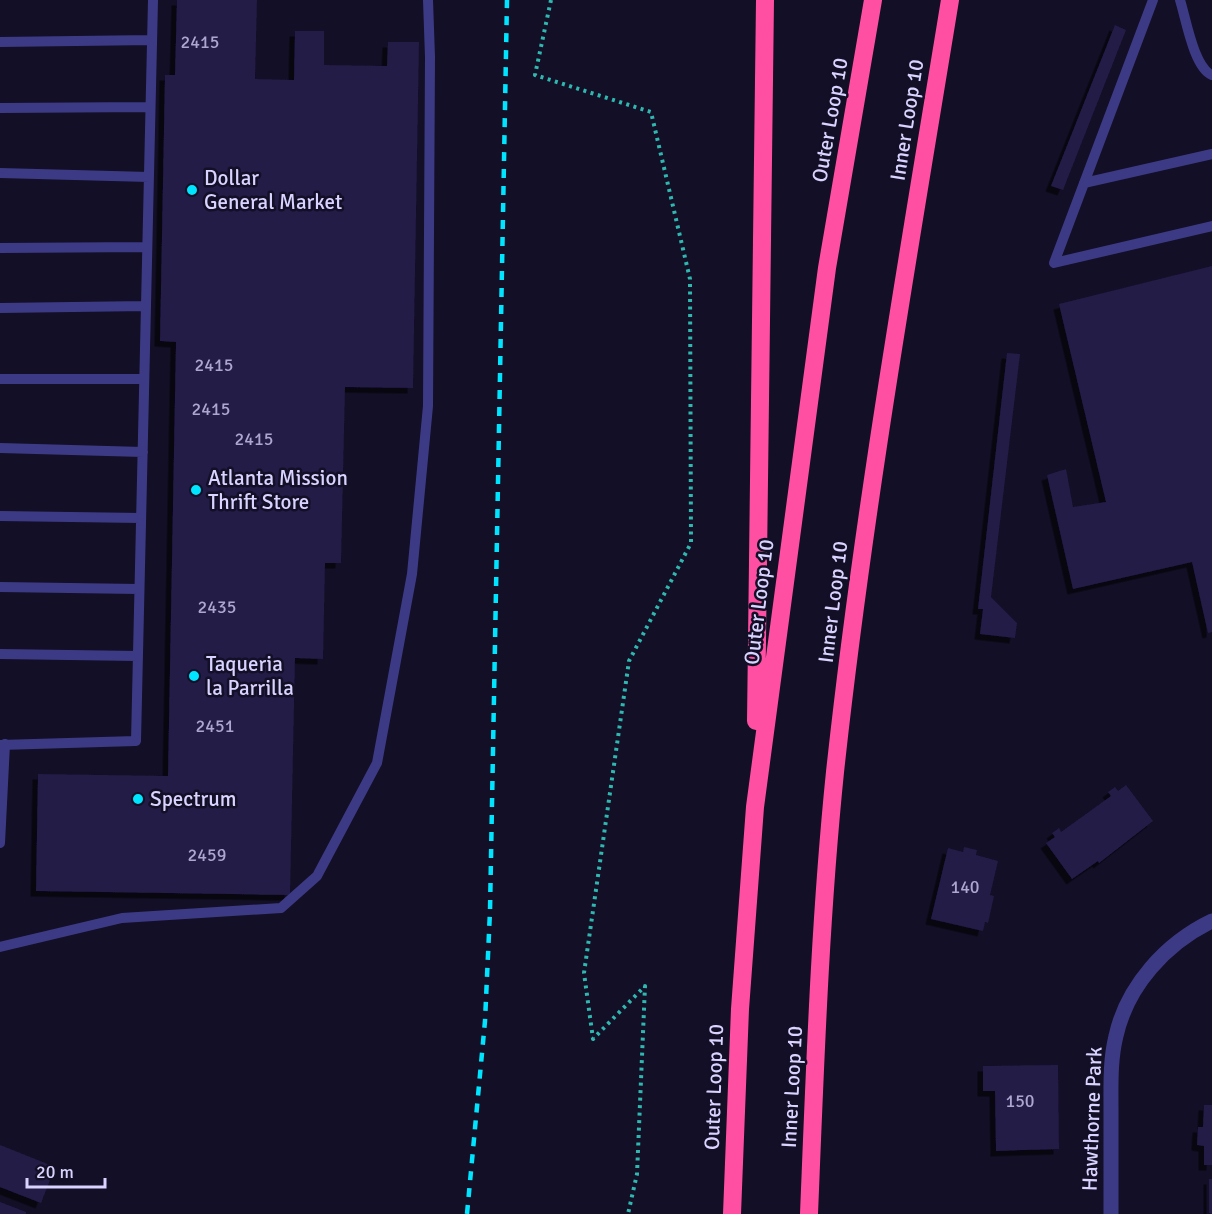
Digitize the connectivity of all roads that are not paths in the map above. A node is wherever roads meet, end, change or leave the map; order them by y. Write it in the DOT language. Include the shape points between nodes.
graph roads {
  1 [pos="153,0"];
  2 [pos="428,0"];
  3 [pos="765,0"];
  4 [pos="873,0"];
  5 [pos="950,0"];
  6 [pos="1153,0"];
  7 [pos="1180,0"];
  8 [pos="152,40"];
  9 [pos="0,42"];
  10 [pos="1212,75"];
  11 [pos="150,107"];
  12 [pos="0,108"];
  13 [pos="1212,154"];
  14 [pos="0,173"];
  15 [pos="149,177"];
  16 [pos="1084,183"];
  17 [pos="1212,226"];
  18 [pos="147,247"];
  19 [pos="0,248"];
  20 [pos="146,306"];
  21 [pos="0,308"];
  22 [pos="0,379"];
  23 [pos="144,379"];
  24 [pos="0,448"];
  25 [pos="143,452"];
  26 [pos="0,516"];
  27 [pos="141,518"];
  28 [pos="0,587"];
  29 [pos="139,589"];
  30 [pos="0,654"];
  31 [pos="138,656"];
  32 [pos="2,745"];
  33 [pos="755,807"];
  34 [pos="0,843"];
  35 [pos="1212,921"];
  36 [pos="0,946"];
  37 [pos="732,1214"];
  38 [pos="809,1214"];
  39 [pos="1111,1214"];
  1 -- 8 [label="lane"];
  2 -- 36 [label="lane" via="428,406 412,574 377,763 317,876 281,908 122,918"];
  3 -- 33 [label="highway"];
  4 -- 33 [label="highway, Outer Loop 10" via="827,268"];
  5 -- 38 [label="highway, Inner Loop 10" via="868,506 841,728 820,968"];
  6 -- 16 [label="lane"];
  7 -- 10 [label="lane" via="1199,64"];
  8 -- 9 [label="lane"];
  8 -- 11 [label="lane"];
  11 -- 12 [label="lane"];
  11 -- 15 [label="lane"];
  13 -- 16 [label="lane"];
  14 -- 15 [label="lane"];
  15 -- 18 [label="lane"];
  16 -- 17 [label="lane" via="1054,263"];
  18 -- 19 [label="lane"];
  18 -- 20 [label="lane"];
  20 -- 21 [label="lane"];
  20 -- 23 [label="lane"];
  22 -- 23 [label="lane"];
  23 -- 25 [label="lane"];
  24 -- 25 [label="lane"];
  25 -- 27 [label="lane"];
  26 -- 27 [label="lane"];
  27 -- 29 [label="lane"];
  28 -- 29 [label="lane"];
  29 -- 31 [label="lane"];
  30 -- 31 [label="lane"];
  31 -- 32 [label="lane" via="136,741"];
  32 -- 34 [label="lane"];
  33 -- 37 [label="highway, Outer Loop 10" via="740,1008"];
  35 -- 39 [label="street, Hawthorne Park" via="1166,952 1144,978 1123,1015 1111,1072"];
}
